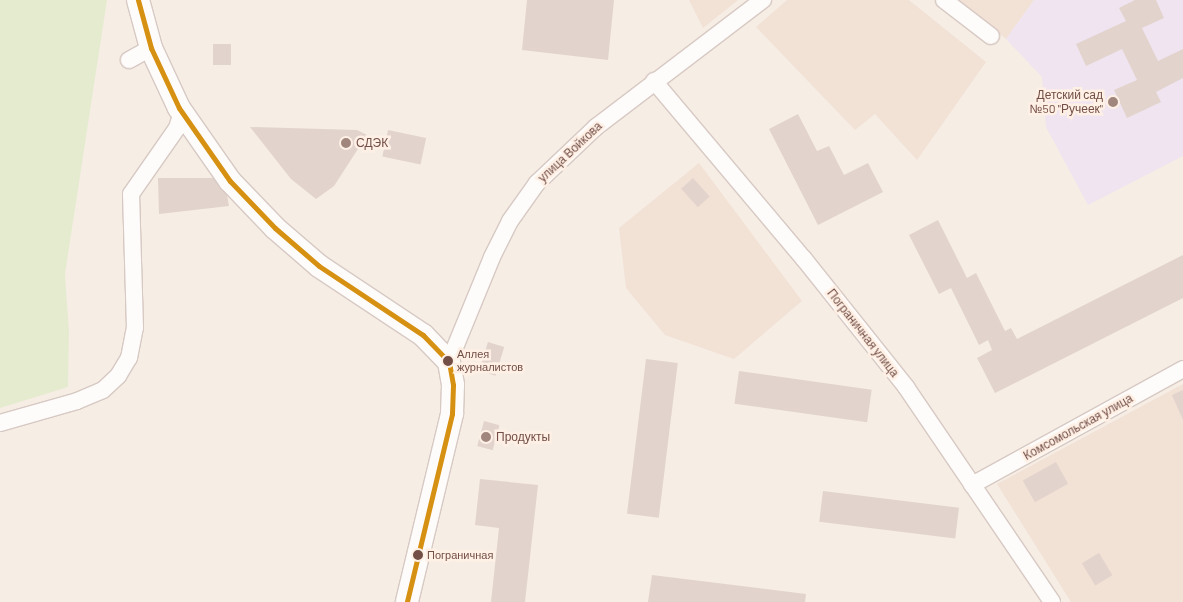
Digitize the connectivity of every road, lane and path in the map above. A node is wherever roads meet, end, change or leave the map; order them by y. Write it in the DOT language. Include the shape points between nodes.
graph roads {
  1 [pos="138,0"];
  2 [pos="763,0"];
  3 [pos="944,0"];
  4 [pos="991,36"];
  5 [pos="152,48"];
  6 [pos="129,60"];
  7 [pos="654,81"];
  8 [pos="182,112"];
  9 [pos="449,362"];
  10 [pos="1183,369"];
  11 [pos="0,423"];
  12 [pos="972,485"];
  13 [pos="407,602"];
  14 [pos="1052,602"];
  1 -- 5 [label="main road"];
  2 -- 7 [label="street, улица Войкова"];
  3 -- 4 [label="street"];
  5 -- 6 [label="street"];
  5 -- 8 [label="main road"];
  7 -- 9 [label="street, улица Войкова" via="596,127 537,183 510,221 495,250"];
  7 -- 12 [label="street, Пограничная улица" via="900,379"];
  8 -- 9 [label="main road" via="230,181 275,228 319,266 423,335"];
  8 -- 11 [label="street" via="177,128 131,194 135,328 129,358 118,376 103,390 77,402"];
  9 -- 13 [label="main road" via="453,385 452,414"];
  10 -- 12 [label="street, Комсомольская улица"];
  12 -- 14 [label="street, Пограничная улица"];
}
